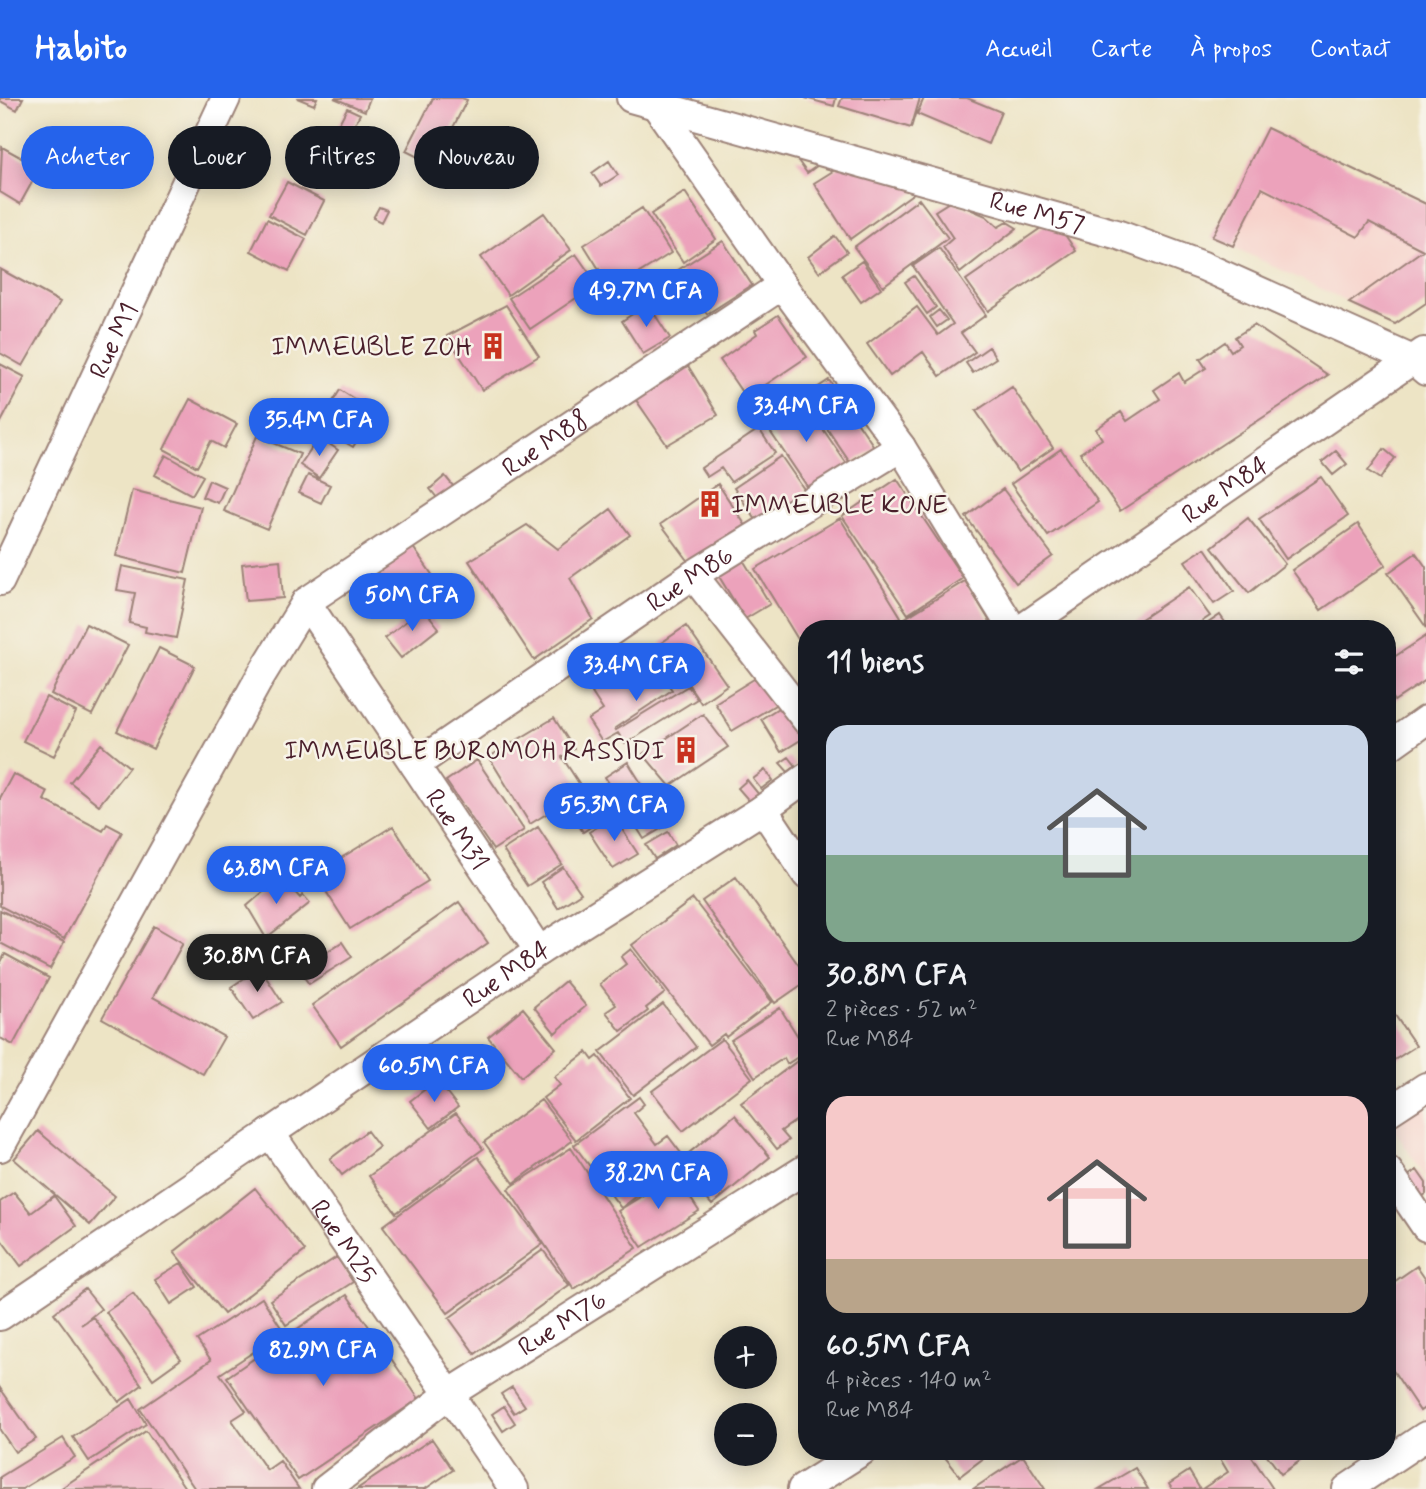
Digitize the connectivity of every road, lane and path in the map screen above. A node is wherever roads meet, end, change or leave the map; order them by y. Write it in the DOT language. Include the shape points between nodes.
graph roads {
  1 [pos="226,98"];
  2 [pos="643,101"];
  3 [pos="782,285"];
  4 [pos="1422,360"];
  5 [pos="901,447"];
  6 [pos="693,575"];
  7 [pos="0,581"];
  8 [pos="306,602"];
  9 [pos="1007,620"];
  10 [pos="1035,620"];
  11 [pos="798,709"];
  12 [pos="1426,720"];
  13 [pos="1396,741"];
  14 [pos="415,765"];
  15 [pos="798,784"];
  16 [pos="763,809"];
  17 [pos="798,862"];
  18 [pos="539,951"];
  19 [pos="1426,1087"];
  20 [pos="1396,1107"];
  21 [pos="270,1133"];
  22 [pos="0,1147"];
  23 [pos="798,1174"];
  24 [pos="1396,1183"];
  25 [pos="1426,1227"];
  26 [pos="0,1316"];
  27 [pos="449,1394"];
  28 [pos="1426,1436"];
  29 [pos="1396,1456"];
  30 [pos="848,1460"];
  31 [pos="1390,1460"];
  32 [pos="327,1489"];
  33 [pos="514,1489"];
  34 [pos="802,1489"];
  35 [pos="1347,1489"];
  1 -- 7 [label="street, Rue M1"];
  2 -- 3 [label="street"];
  2 -- 4 [label="street, Rue M57" via="1119,234"];
  3 -- 5 [label="street"];
  3 -- 8 [label="street, Rue M88"];
  4 -- 10 [label="street, Rue M84"];
  5 -- 6 [label="street, Rue M86"];
  5 -- 9 [label="street"];
  6 -- 11 [label="street"];
  6 -- 14 [label="street, Rue M86"];
  8 -- 14 [label="street, Rue M31"];
  8 -- 22 [label="street"];
  12 -- 13 [label="street"];
  14 -- 18 [label="street, Rue M31"];
  15 -- 16 [label="street, Rue M84"];
  16 -- 17 [label="street"];
  16 -- 18 [label="street, Rue M84"];
  18 -- 21 [label="street, Rue M84"];
  19 -- 20 [label="street"];
  21 -- 26 [label="street, Rue M84"];
  21 -- 27 [label="street, Rue M25"];
  23 -- 27 [label="street, Rue M76"];
  24 -- 25 [label="street"];
  27 -- 32 [label="street, Rue M76"];
  27 -- 33 [label="street, Rue M25"];
  28 -- 29 [label="street"];
  30 -- 34 [label="street"];
  31 -- 35 [label="street"];
}
